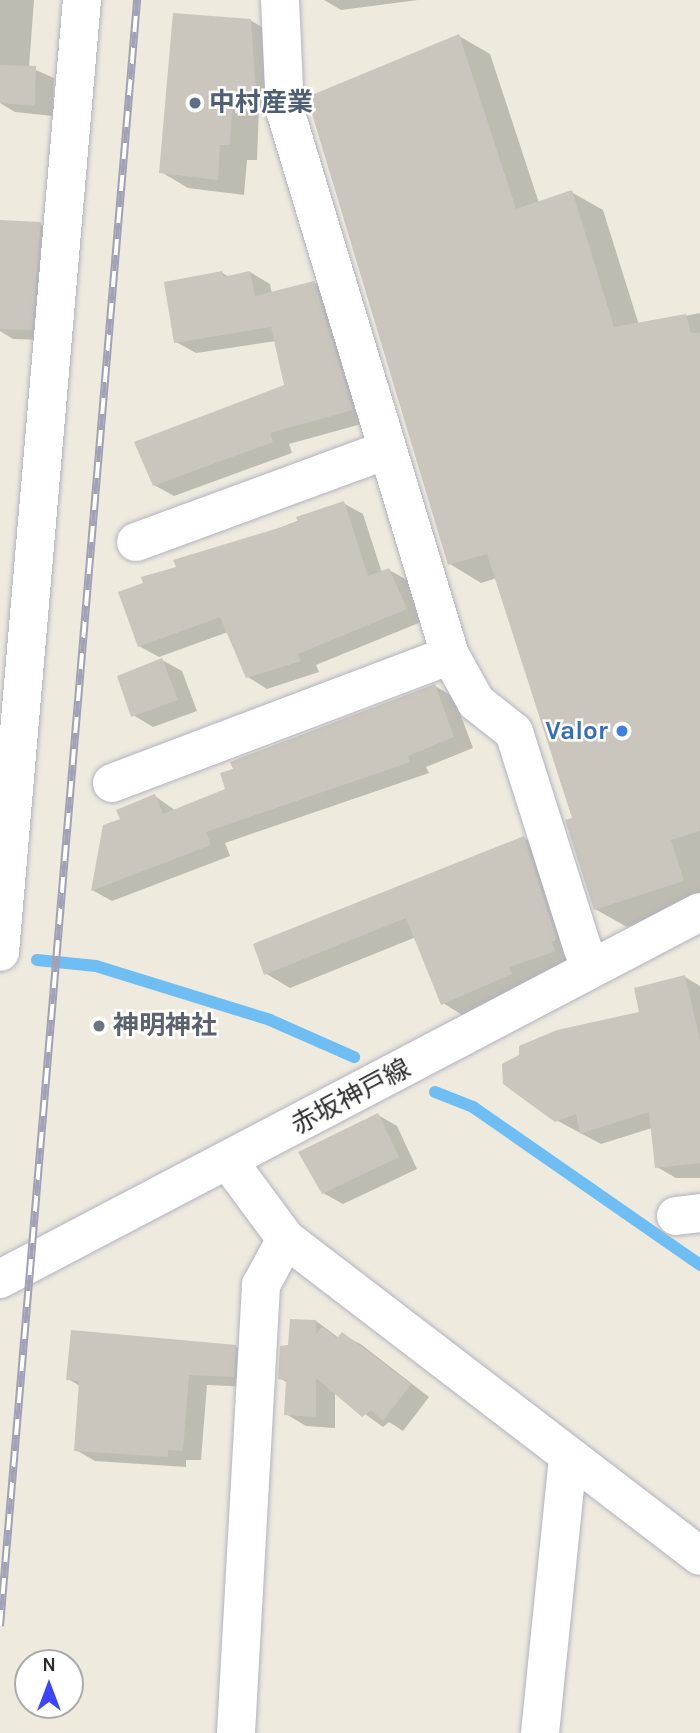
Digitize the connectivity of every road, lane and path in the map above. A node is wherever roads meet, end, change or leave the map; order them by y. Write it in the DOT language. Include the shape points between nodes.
graph roads {
  1 [pos="82,0"];
  2 [pos="280,0"];
  3 [pos="386,450"];
  4 [pos="136,542"];
  5 [pos="450,655"];
  6 [pos="112,783"];
  7 [pos="700,912"];
  8 [pos="0,952"];
  9 [pos="593,968"];
  10 [pos="229,1162"];
  11 [pos="286,1239"];
  12 [pos="0,1279"];
  13 [pos="568,1458"];
  14 [pos="700,1556"];
  15 [pos="236,1733"];
  16 [pos="540,1733"];
  1 -- 8 [label="street"];
  2 -- 3 [label="street" via="285,110"];
  3 -- 4 [label="street"];
  3 -- 5 [label="street"];
  5 -- 6 [label="street"];
  5 -- 9 [label="street" via="476,702 514,732"];
  7 -- 9 [label="street, 赤坂神戸線"];
  9 -- 10 [label="street, 赤坂神戸線"];
  10 -- 11 [label="street"];
  10 -- 12 [label="street, 赤坂神戸線"];
  11 -- 13 [label="street"];
  11 -- 15 [label="street" via="261,1284"];
  13 -- 14 [label="street"];
  13 -- 16 [label="street"];
}
